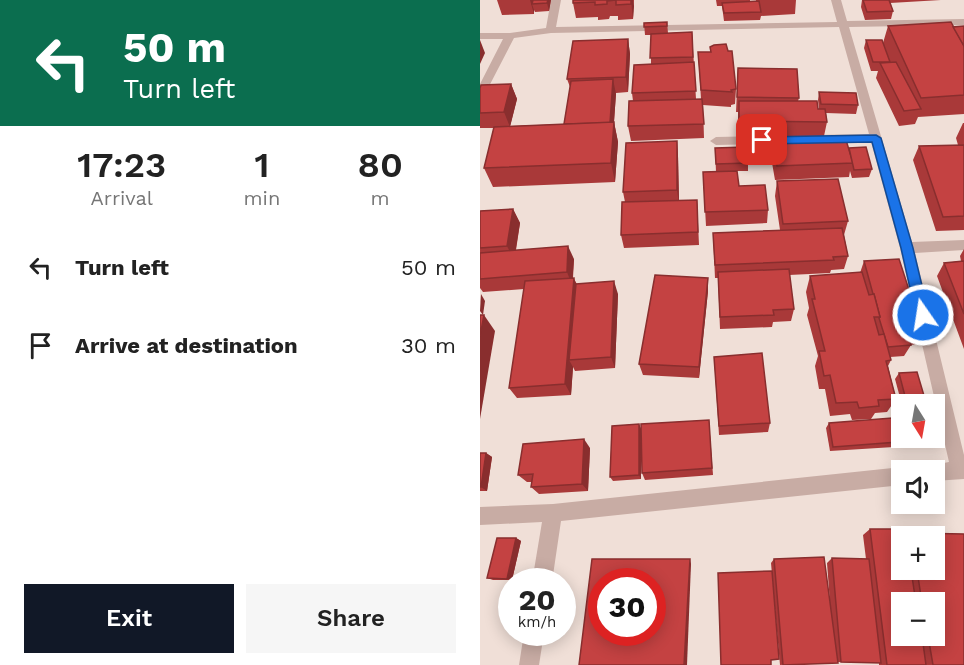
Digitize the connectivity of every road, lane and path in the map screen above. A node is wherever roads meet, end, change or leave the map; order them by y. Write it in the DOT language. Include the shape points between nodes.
graph roads {
  1 [pos="556,0"];
  2 [pos="836,0"];
  3 [pos="964,22"];
  4 [pos="842,24"];
  5 [pos="551,30"];
  6 [pos="480,36"];
  7 [pos="510,36"];
  8 [pos="480,94"];
  9 [pos="876,138"];
  10 [pos="716,141"];
  11 [pos="964,246"];
  12 [pos="907,248"];
  13 [pos="961,470"];
  14 [pos="945,471"];
  15 [pos="891,477"];
  16 [pos="553,513"];
  17 [pos="480,516"];
  18 [pos="544,568"];
  19 [pos="532,646"];
  20 [pos="529,665"];
  1 -- 5 [label="street"];
  2 -- 4 [label="street"];
  3 -- 4 [label="street"];
  4 -- 5 [label="street"];
  4 -- 9 [label="street"];
  5 -- 7 [label="street"];
  6 -- 7 [label="street"];
  7 -- 8 [label="street"];
  9 -- 10 [label="street"];
  9 -- 12 [label="street"];
  11 -- 12 [label="street"];
  12 -- 13 [label="street"];
  13 -- 14 [label="street"];
  15 -- 16 [label="street"];
  16 -- 17 [label="street"];
  16 -- 18 [label="street"];
  19 -- 20 [label="street"];
}
